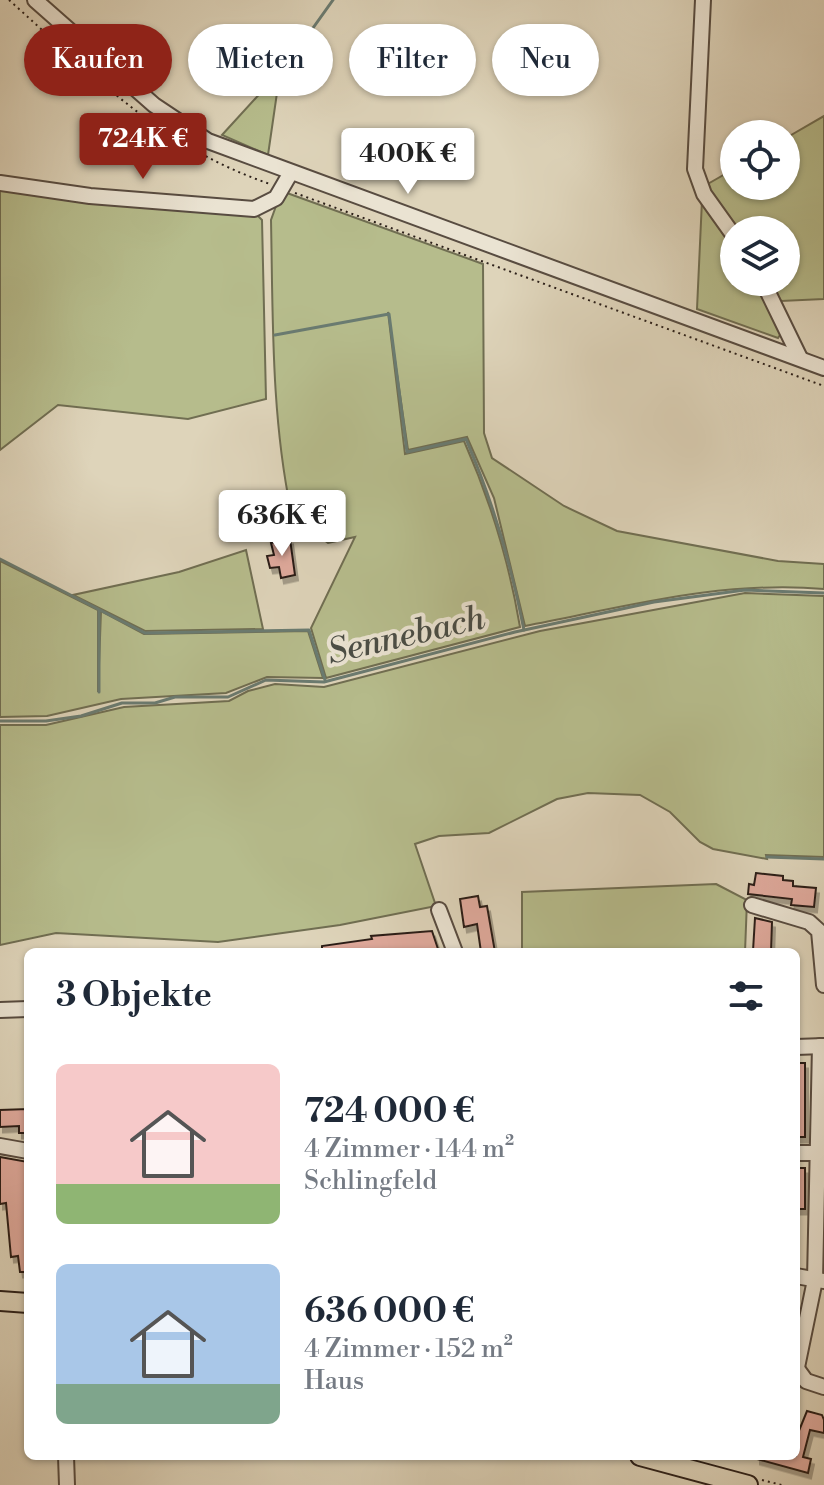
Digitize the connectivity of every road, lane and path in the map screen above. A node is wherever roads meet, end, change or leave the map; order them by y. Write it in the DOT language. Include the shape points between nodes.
graph roads {
  1 [pos="35,0"];
  2 [pos="703,0"];
  3 [pos="290,174"];
  4 [pos="0,183"];
  5 [pos="720,216"];
  6 [pos="770,296"];
  7 [pos="800,358"];
  8 [pos="824,368"];
  9 [pos="752,905"];
  10 [pos="439,910"];
  11 [pos="822,934"];
  12 [pos="453,948"];
  13 [pos="824,985"];
  14 [pos="24,1009"];
  15 [pos="0,1010"];
  16 [pos="822,1046"];
  17 [pos="800,1047"];
  18 [pos="0,1146"];
  19 [pos="24,1150"];
  20 [pos="800,1153"];
  21 [pos="820,1153"];
  22 [pos="800,1277"];
  23 [pos="820,1280"];
  24 [pos="0,1301"];
  25 [pos="24,1303"];
  26 [pos="800,1359"];
  27 [pos="800,1374"];
  28 [pos="824,1387"];
  29 [pos="66,1460"];
  30 [pos="655,1460"];
  31 [pos="67,1485"];
  32 [pos="748,1485"];
  1 -- 3 [label="street" via="178,124"];
  2 -- 5 [label="street" via="695,169"];
  3 -- 4 [label="street" via="276,198 254,209"];
  3 -- 7 [label="street"];
  6 -- 7 [label="street"];
  7 -- 8 [label="street"];
  9 -- 11 [label="street" via="809,922"];
  10 -- 12 [label="street"];
  11 -- 13 [label="street"];
  14 -- 15 [label="street"];
  16 -- 17 [label="street"];
  16 -- 21 [label="street"];
  18 -- 19 [label="street"];
  20 -- 21 [label="street"];
  21 -- 23 [label="street"];
  22 -- 23 [label="street"];
  23 -- 26 [label="street"];
  24 -- 25 [label="main road"];
  27 -- 28 [label="street"];
  29 -- 31 [label="street"];
  30 -- 32 [label="main road"];
}
